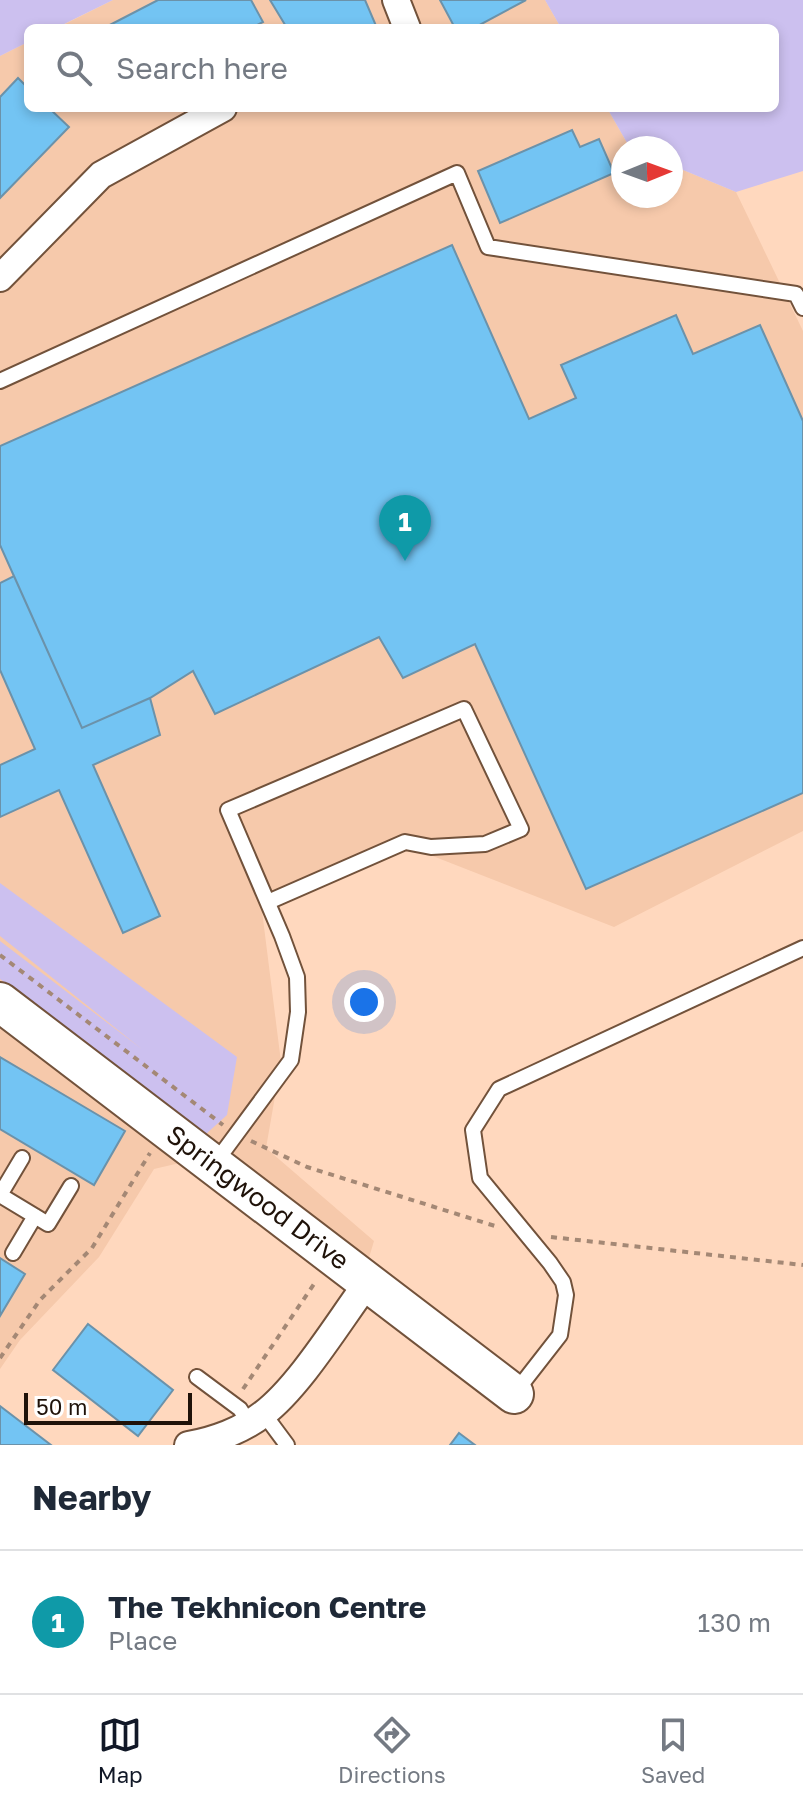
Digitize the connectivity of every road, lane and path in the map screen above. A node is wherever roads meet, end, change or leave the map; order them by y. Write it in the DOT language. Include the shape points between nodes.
graph roads {
  1 [pos="396,0"];
  2 [pos="405,24"];
  3 [pos="216,112"];
  4 [pos="0,278"];
  5 [pos="803,308"];
  6 [pos="0,381"];
  7 [pos="268,902"];
  8 [pos="803,948"];
  9 [pos="0,955"];
  10 [pos="0,1002"];
  11 [pos="166,1127"];
  12 [pos="225,1149"];
  13 [pos="22,1158"];
  14 [pos="71,1186"];
  15 [pos="0,1195"];
  16 [pos="35,1216"];
  17 [pos="13,1253"];
  18 [pos="318,1278"];
  19 [pos="368,1282"];
  20 [pos="0,1358"];
  21 [pos="197,1377"];
  22 [pos="514,1394"];
  23 [pos="237,1399"];
  24 [pos="256,1419"];
  25 [pos="200,1444"];
  26 [pos="287,1445"];
  1 -- 2 [label="street"];
  3 -- 4 [label="street" via="101,175"];
  5 -- 6 [label="lane" via="796,294 488,247 457,173"];
  7 -- 7 [label="lane" via="228,810 464,709 521,829 485,844 431,847 405,842"];
  7 -- 12 [label="lane" via="297,977 291,1060"];
  8 -- 22 [label="lane" via="499,1089 473,1130 480,1178 550,1263 566,1295 560,1335"];
  9 -- 12 [label="path"];
  10 -- 11 [label="street, Springwood Drive"];
  11 -- 12 [label="street, Springwood Drive"];
  11 -- 20 [label="path" via="92,1248 40,1300"];
  12 -- 19 [label="street, Springwood Drive"];
  13 -- 15 [label="lane"];
  14 -- 16 [label="lane" via="48,1224"];
  15 -- 16 [label="lane"];
  16 -- 17 [label="lane"];
  18 -- 23 [label="path"];
  19 -- 22 [label="street, Springwood Drive"];
  19 -- 24 [label="street" via="290,1387"];
  21 -- 24 [label="lane"];
  24 -- 25 [label="street"];
  24 -- 26 [label="lane"];
}
